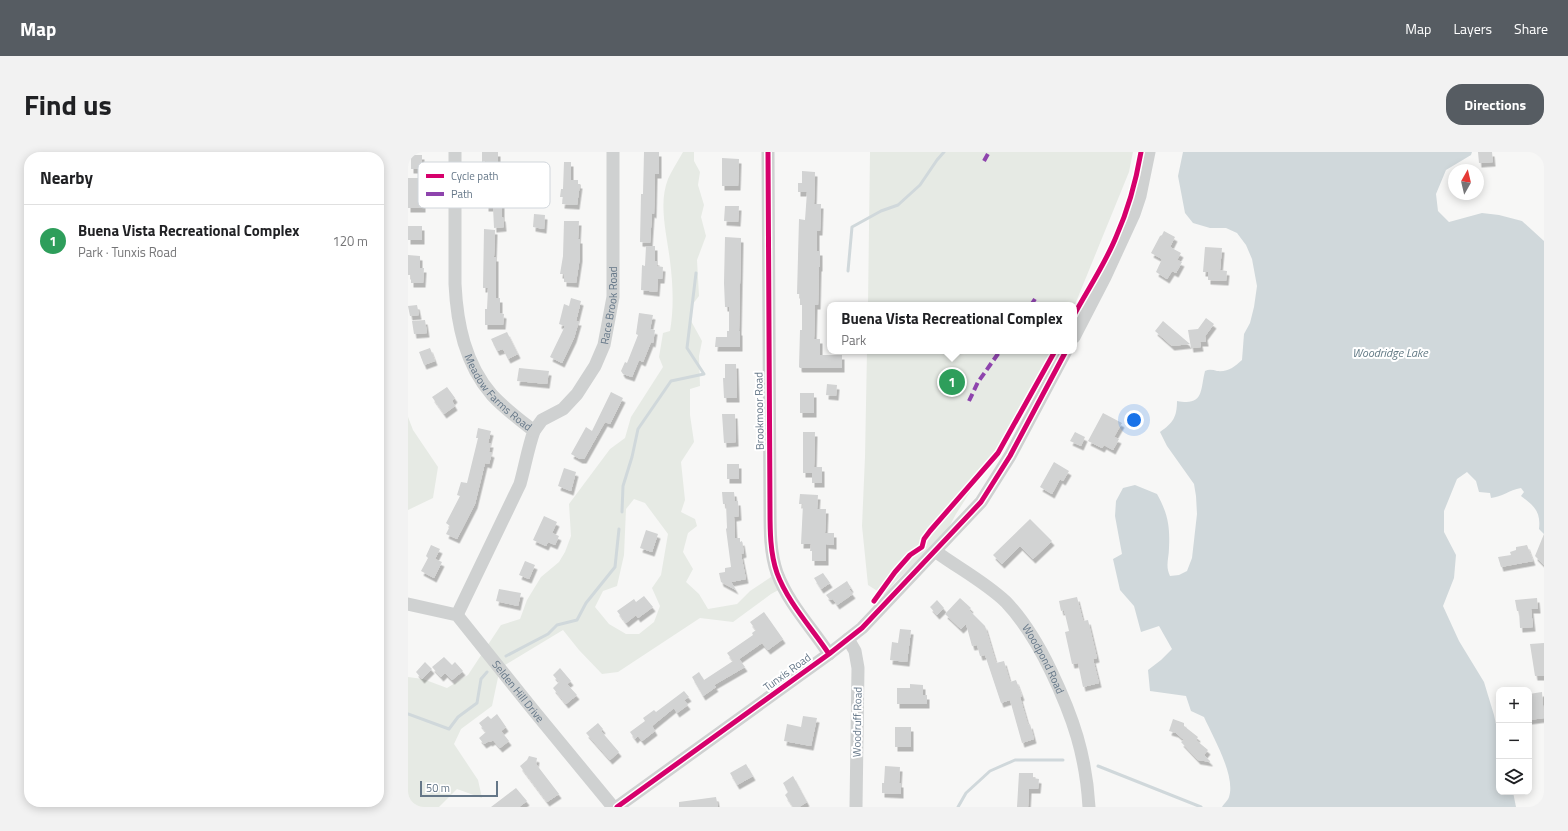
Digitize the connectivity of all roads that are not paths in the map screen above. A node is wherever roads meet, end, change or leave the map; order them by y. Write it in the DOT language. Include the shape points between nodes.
graph roads {
  1 [pos="613,152"];
  2 [pos="768,152"];
  3 [pos="1149,152"];
  4 [pos="455,208"];
  5 [pos="1077,331"];
  6 [pos="1064,354"];
  7 [pos="534,431"];
  8 [pos="934,551"];
  9 [pos="408,604"];
  10 [pos="457,615"];
  11 [pos="848,639"];
  12 [pos="829,654"];
  13 [pos="613,807"];
  14 [pos="617,807"];
  15 [pos="856,807"];
  16 [pos="1089,807"];
  1 -- 7 [label="street, Race Brook Road" via="613,297 604,345 596,366 577,394 563,409 542,420"];
  2 -- 12 [label="street, Brookmoor Road" via="772,554 777,573 787,593"];
  3 -- 5 [label="street" via="1134,214"];
  4 -- 7 [label="street, Meadow Farms Road" via="456,305 461,333 469,356 484,384 505,408"];
  6 -- 8 [label="street, Tunxis Road" via="1010,456 985,496"];
  7 -- 10 [label="street, Meadow Farms Road" via="520,484"];
  8 -- 11 [label="street, Tunxis Road"];
  8 -- 16 [label="street, Woodpond Road" via="1006,602 1036,642 1077,732 1086,772"];
  9 -- 10 [label="street"];
  10 -- 13 [label="street, Selden Hill Drive"];
  11 -- 12 [label="street, Tunxis Road"];
  11 -- 15 [label="street, Woodruff Road" via="855,651 858,668"];
  12 -- 14 [label="street, Tunxis Road"];
}
